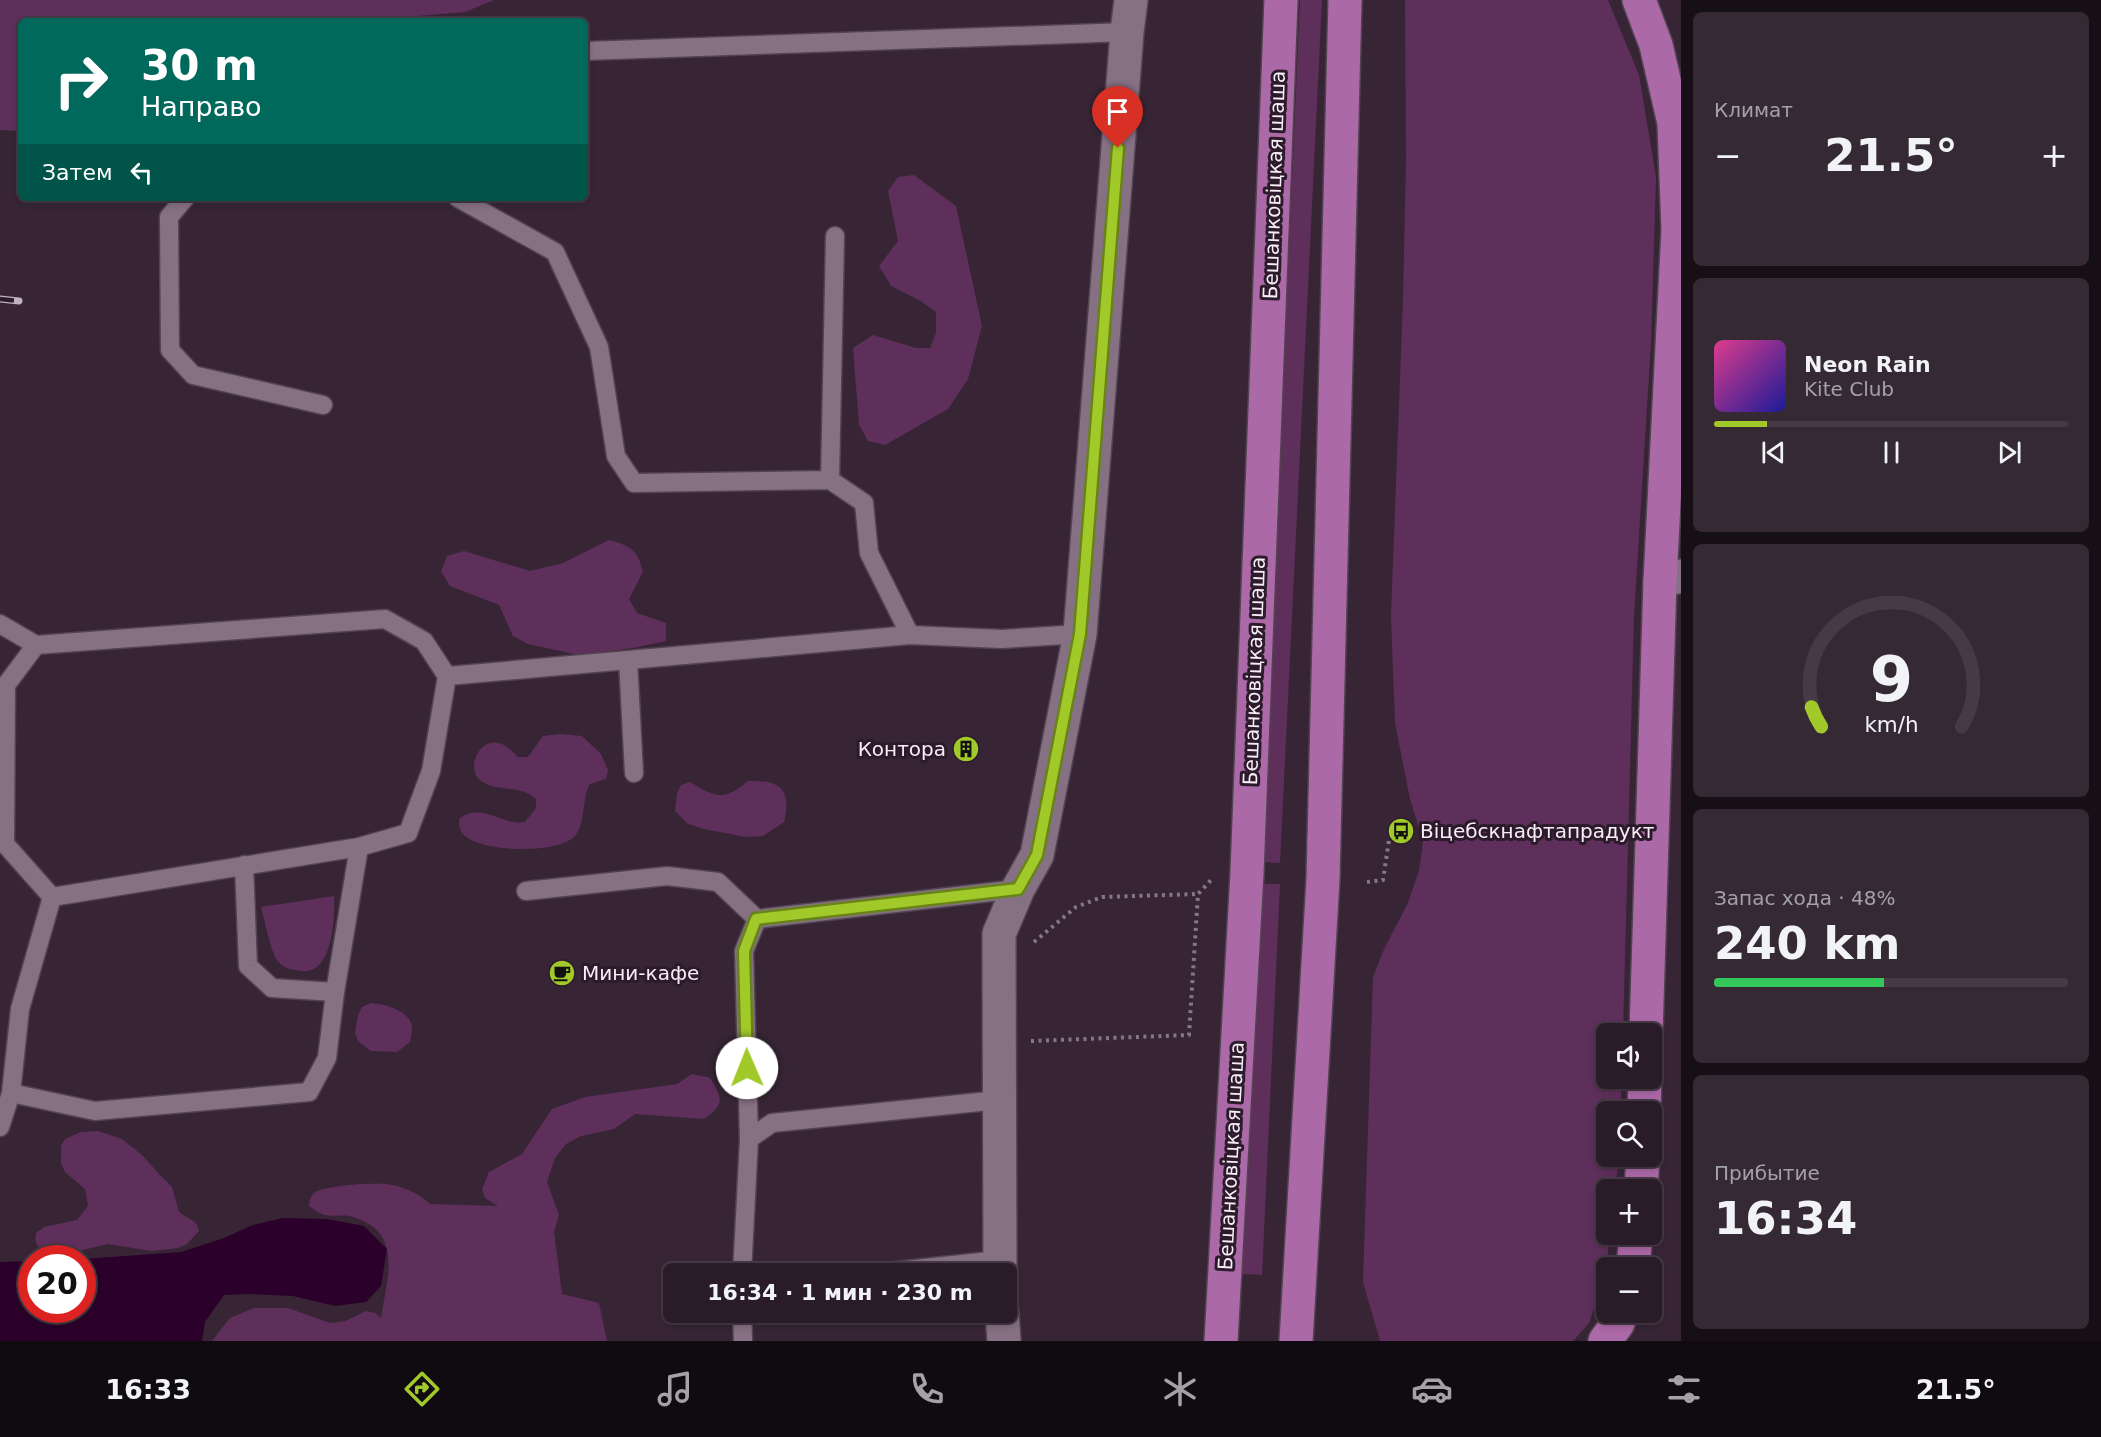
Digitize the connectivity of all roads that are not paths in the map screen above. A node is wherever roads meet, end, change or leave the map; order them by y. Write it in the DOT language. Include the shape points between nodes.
graph roads {
  1 [pos="1131,0"];
  2 [pos="1281,0"];
  3 [pos="1345,0"];
  4 [pos="1639,0"];
  5 [pos="1127,32"];
  6 [pos="588,51"];
  7 [pos="183,201"];
  8 [pos="463,201"];
  9 [pos="835,237"];
  10 [pos="323,405"];
  11 [pos="830,480"];
  12 [pos="1670,578"];
  13 [pos="0,624"];
  14 [pos="1080,634"];
  15 [pos="910,635"];
  16 [pos="36,645"];
  17 [pos="628,660"];
  18 [pos="447,676"];
  19 [pos="634,772"];
  20 [pos="359,848"];
  21 [pos="244,865"];
  22 [pos="1018,889"];
  23 [pos="526,891"];
  24 [pos="52,897"];
  25 [pos="756,919"];
  26 [pos="335,992"];
  27 [pos="1647,1023"];
  28 [pos="11,1093"];
  29 [pos="999,1100"];
  30 [pos="0,1127"];
  31 [pos="749,1139"];
  32 [pos="743,1263"];
  33 [pos="999,1263"];
  34 [pos="742,1323"];
  35 [pos="1003,1323"];
  36 [pos="1618,1323"];
  37 [pos="743,1341"];
  38 [pos="1004,1341"];
  39 [pos="1221,1341"];
  40 [pos="1296,1341"];
  41 [pos="1605,1341"];
  1 -- 5 [label="street"];
  2 -- 39 [label="main road, Бешанковіцкая шаша" via="1246,873"];
  3 -- 40 [label="main road" via="1323,879"];
  4 -- 12 [label="main road" via="1656,45 1674,123 1678,230"];
  5 -- 6 [label="lane"];
  5 -- 14 [label="street"];
  7 -- 10 [label="lane" via="170,217 170,350 193,375"];
  8 -- 11 [label="lane" via="555,252 599,348 616,456 634,483"];
  9 -- 11 [label="lane"];
  11 -- 15 [label="lane" via="864,503 869,553"];
  12 -- 27 [label="main road"];
  13 -- 16 [label="lane"];
  14 -- 15 [label="lane" via="1002,639"];
  14 -- 22 [label="street" via="1037,855"];
  15 -- 17 [label="lane"];
  16 -- 18 [label="lane" via="385,619 424,641"];
  16 -- 24 [label="lane" via="6,685 5,844"];
  17 -- 18 [label="lane"];
  17 -- 19 [label="lane"];
  18 -- 20 [label="lane" via="431,771 408,833"];
  20 -- 21 [label="lane"];
  20 -- 26 [label="lane"];
  21 -- 24 [label="lane"];
  21 -- 26 [label="lane" via="248,966 272,988"];
  22 -- 25 [label="lane"];
  22 -- 29 [label="street" via="999,934"];
  23 -- 25 [label="lane" via="667,876 718,882"];
  24 -- 28 [label="lane" via="20,1010"];
  25 -- 31 [label="lane" via="744,951"];
  26 -- 28 [label="lane" via="327,1058 309,1092 95,1111"];
  28 -- 30 [label="lane"];
  29 -- 31 [label="lane" via="772,1123"];
  29 -- 33 [label="street"];
  31 -- 32 [label="lane"];
  34 -- 37 [label="lane"];
  35 -- 38 [label="street"];
  36 -- 41 [label="main road"];
}
